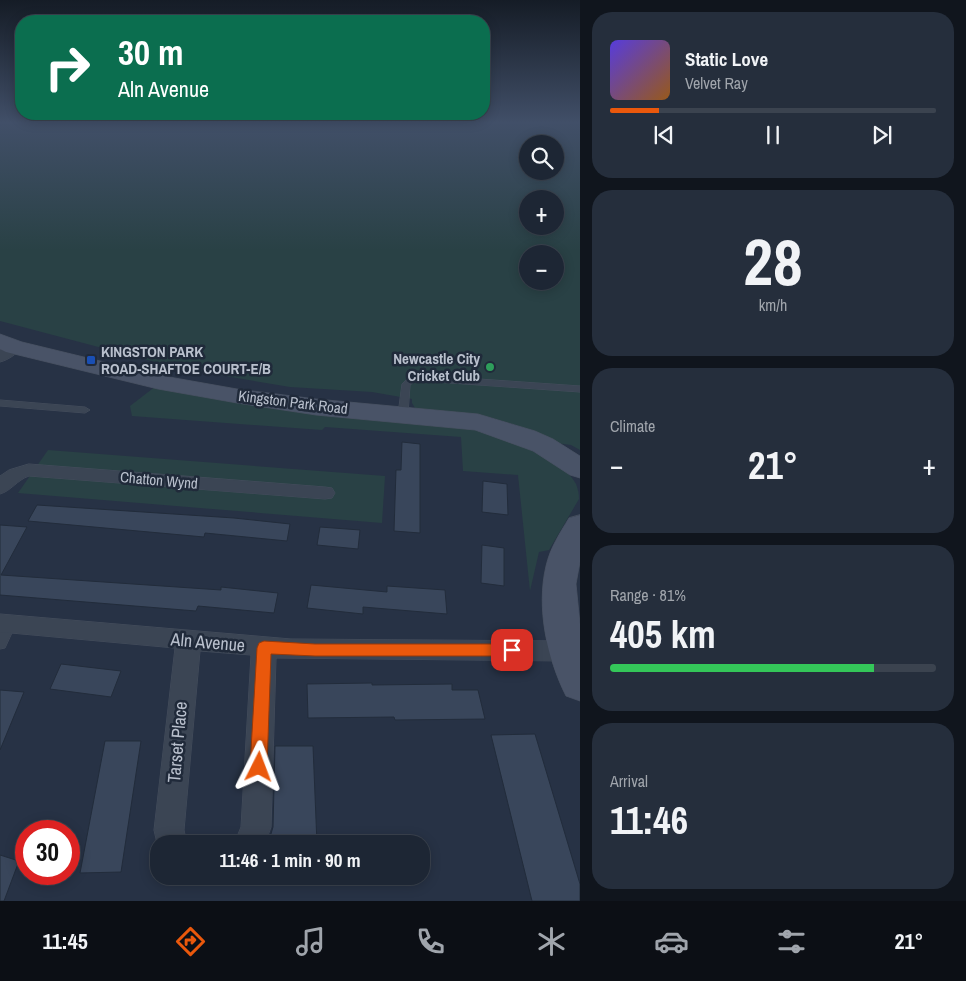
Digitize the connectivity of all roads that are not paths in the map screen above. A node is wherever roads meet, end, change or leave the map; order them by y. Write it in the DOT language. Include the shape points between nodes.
graph roads {
  1 [pos="5,348"];
  2 [pos="580,389"];
  3 [pos="0,403"];
  4 [pos="85,410"];
  5 [pos="403,414"];
  6 [pos="580,469"];
  7 [pos="0,488"];
  8 [pos="325,493"];
  9 [pos="580,525"];
  10 [pos="3,630"];
  11 [pos="189,641"];
  12 [pos="264,648"];
  13 [pos="568,651"];
  14 [pos="580,685"];
  15 [pos="170,835"];
  16 [pos="253,835"];
  1 -- 5 [label="street, Kingston Park Road" via="236,396"];
  2 -- 5 [label="lane" via="420,378 406,384"];
  3 -- 4 [label="lane"];
  5 -- 6 [label="street, Kingston Park Road" via="493,425 543,445"];
  7 -- 8 [label="street, Chatton Wynd" via="7,478 29,470"];
  9 -- 13 [label="street" via="564,555 560,573 559,603"];
  10 -- 11 [label="street, Aln Avenue"];
  11 -- 12 [label="street, Aln Avenue"];
  11 -- 15 [label="street, Tarset Place"];
  12 -- 13 [label="street, Aln Avenue"];
  12 -- 16 [label="street" via="256,827"];
  13 -- 14 [label="street"];
}
